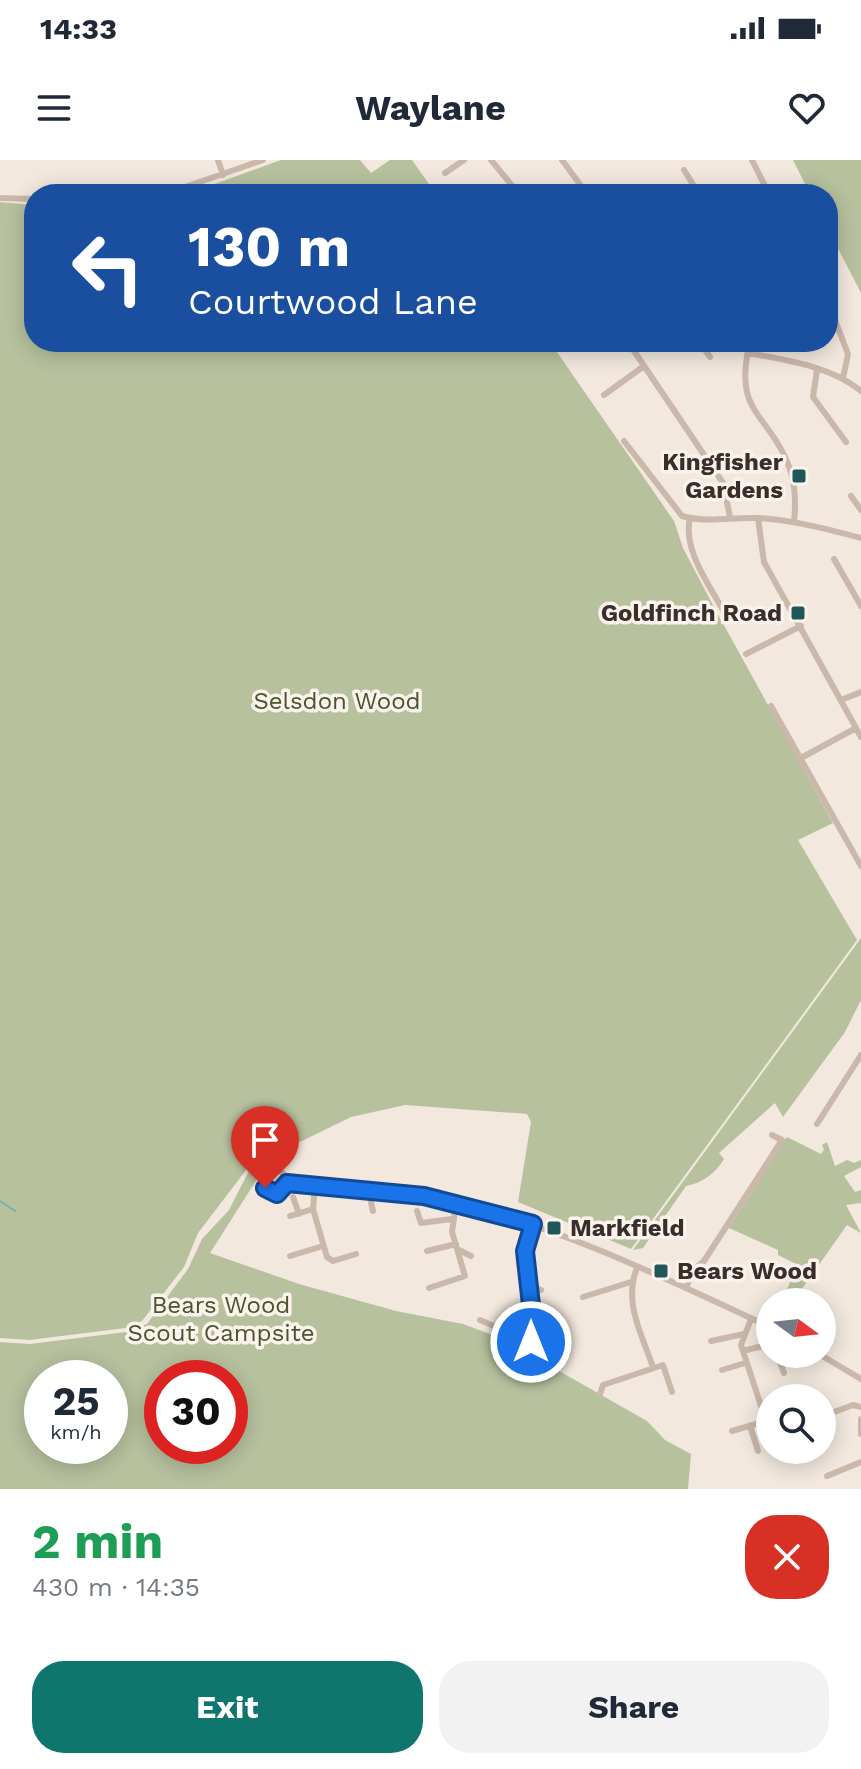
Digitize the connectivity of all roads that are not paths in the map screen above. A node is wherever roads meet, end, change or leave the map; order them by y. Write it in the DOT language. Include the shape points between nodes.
graph roads {
  1 [pos="218,160"];
  2 [pos="263,160"];
  3 [pos="464,160"];
  4 [pos="491,160"];
  5 [pos="562,160"];
  6 [pos="752,160"];
  7 [pos="684,170"];
  8 [pos="445,173"];
  9 [pos="223,175"];
  10 [pos="196,184"];
  11 [pos="511,184"];
  12 [pos="580,184"];
  13 [pos="693,184"];
  14 [pos="764,184"];
  15 [pos="0,198"];
  16 [pos="24,199"];
  17 [pos="838,328"];
  18 [pos="635,352"];
  19 [pos="748,353"];
  20 [pos="644,366"];
  21 [pos="817,370"];
  22 [pos="843,378"];
  23 [pos="861,391"];
  24 [pos="604,395"];
  25 [pos="624,441"];
  26 [pos="846,442"];
  27 [pos="855,498"];
  28 [pos="861,510"];
  29 [pos="730,517"];
  30 [pos="690,518"];
  31 [pos="758,518"];
  32 [pos="794,522"];
  33 [pos="861,538"];
  34 [pos="846,562"];
  35 [pos="861,606"];
  36 [pos="726,616"];
  37 [pos="801,626"];
  38 [pos="746,654"];
  39 [pos="861,692"];
  40 [pos="841,700"];
  41 [pos="771,706"];
  42 [pos="856,728"];
  43 [pos="861,737"];
  44 [pos="801,758"];
  45 [pos="861,866"];
  46 [pos="861,1055"];
  47 [pos="852,1070"];
  48 [pos="861,1076"];
  49 [pos="817,1124"];
  50 [pos="772,1135"];
  51 [pos="287,1183"];
  52 [pos="315,1186"];
  53 [pos="368,1189"];
  54 [pos="293,1197"];
  55 [pos="456,1203"];
  56 [pos="313,1209"];
  57 [pos="373,1211"];
  58 [pos="417,1211"];
  59 [pos="299,1214"];
  60 [pos="290,1216"];
  61 [pos="452,1219"];
  62 [pos="533,1224"];
  63 [pos="323,1246"];
  64 [pos="457,1247"];
  65 [pos="427,1251"];
  66 [pos="356,1254"];
  67 [pos="290,1256"];
  68 [pos="471,1256"];
  69 [pos="637,1268"];
  70 [pos="631,1282"];
  71 [pos="529,1285"];
  72 [pos="429,1288"];
  73 [pos="686,1288"];
  74 [pos="541,1290"];
  75 [pos="583,1297"];
  76 [pos="751,1319"];
  77 [pos="480,1320"];
  78 [pos="756,1321"];
  79 [pos="744,1334"];
  80 [pos="711,1341"];
  81 [pos="756,1348"];
  82 [pos="743,1351"];
  83 [pos="745,1363"];
  84 [pos="836,1363"];
  85 [pos="653,1367"];
  86 [pos="782,1368"];
  87 [pos="722,1370"];
  88 [pos="784,1373"];
  89 [pos="860,1375"];
  90 [pos="756,1390"];
  91 [pos="672,1392"];
  92 [pos="600,1394"];
  93 [pos="861,1407"];
  94 [pos="836,1411"];
  95 [pos="861,1419"];
  96 [pos="756,1424"];
  97 [pos="750,1426"];
  98 [pos="732,1431"];
  99 [pos="861,1434"];
  100 [pos="756,1445"];
  101 [pos="861,1462"];
  102 [pos="827,1476"];
  1 -- 9 [label="street"];
  2 -- 9 [label="street"];
  3 -- 8 [label="street"];
  4 -- 11 [label="street"];
  5 -- 12 [label="street"];
  6 -- 14 [label="street"];
  7 -- 13 [label="street"];
  9 -- 10 [label="street"];
  15 -- 16 [label="street"];
  17 -- 22 [label="street" via="848,354"];
  18 -- 20 [label="street"];
  19 -- 21 [label="street"];
  19 -- 32 [label="street" via="747,392 794,473"];
  20 -- 24 [label="street"];
  20 -- 29 [label="street" via="723,483"];
  21 -- 22 [label="street"];
  21 -- 26 [label="street" via="813,397"];
  22 -- 23 [label="street"];
  25 -- 30 [label="street" via="675,509"];
  27 -- 28 [label="street"];
  29 -- 30 [label="street"];
  29 -- 31 [label="street"];
  30 -- 36 [label="street" via="693,551"];
  31 -- 32 [label="street"];
  31 -- 37 [label="street" via="764,562"];
  32 -- 33 [label="street"];
  34 -- 35 [label="street" via="836,562"];
  37 -- 38 [label="street"];
  37 -- 40 [label="street"];
  39 -- 40 [label="street"];
  40 -- 42 [label="street"];
  41 -- 44 [label="street"];
  42 -- 43 [label="street"];
  42 -- 44 [label="street"];
  44 -- 45 [label="street"];
  46 -- 47 [label="street"];
  47 -- 48 [label="street"];
  47 -- 49 [label="street"];
  50 -- 73 [label="street" via="782,1140 704,1261 692,1271"];
  51 -- 52 [label="street"];
  52 -- 53 [label="street"];
  52 -- 56 [label="street"];
  53 -- 55 [label="street"];
  53 -- 57 [label="street"];
  54 -- 59 [label="street"];
  55 -- 61 [label="street"];
  55 -- 62 [label="street"];
  56 -- 59 [label="street"];
  56 -- 63 [label="street"];
  58 -- 61 [label="street" via="421,1223"];
  59 -- 60 [label="street"];
  61 -- 64 [label="street"];
  62 -- 69 [label="street"];
  62 -- 71 [label="street" via="525,1251"];
  63 -- 66 [label="street" via="333,1261"];
  63 -- 67 [label="street"];
  64 -- 65 [label="street"];
  64 -- 68 [label="street"];
  64 -- 72 [label="street" via="468,1278"];
  69 -- 70 [label="street"];
  69 -- 73 [label="street"];
  70 -- 75 [label="street"];
  70 -- 85 [label="street" via="633,1311"];
  71 -- 74 [label="street"];
  71 -- 77 [label="street" via="531,1342"];
  73 -- 76 [label="street"];
  76 -- 78 [label="street"];
  76 -- 79 [label="street"];
  79 -- 80 [label="street"];
  79 -- 82 [label="street"];
  81 -- 82 [label="street"];
  82 -- 83 [label="street"];
  83 -- 87 [label="street"];
  83 -- 90 [label="street"];
  84 -- 89 [label="street"];
  85 -- 91 [label="street" via="663,1365"];
  85 -- 92 [label="street" via="603,1385"];
  86 -- 88 [label="street"];
  93 -- 94 [label="street"];
  95 -- 99 [label="street"];
  96 -- 97 [label="street"];
  97 -- 98 [label="street"];
  97 -- 100 [label="street"];
  101 -- 102 [label="street"];
}
